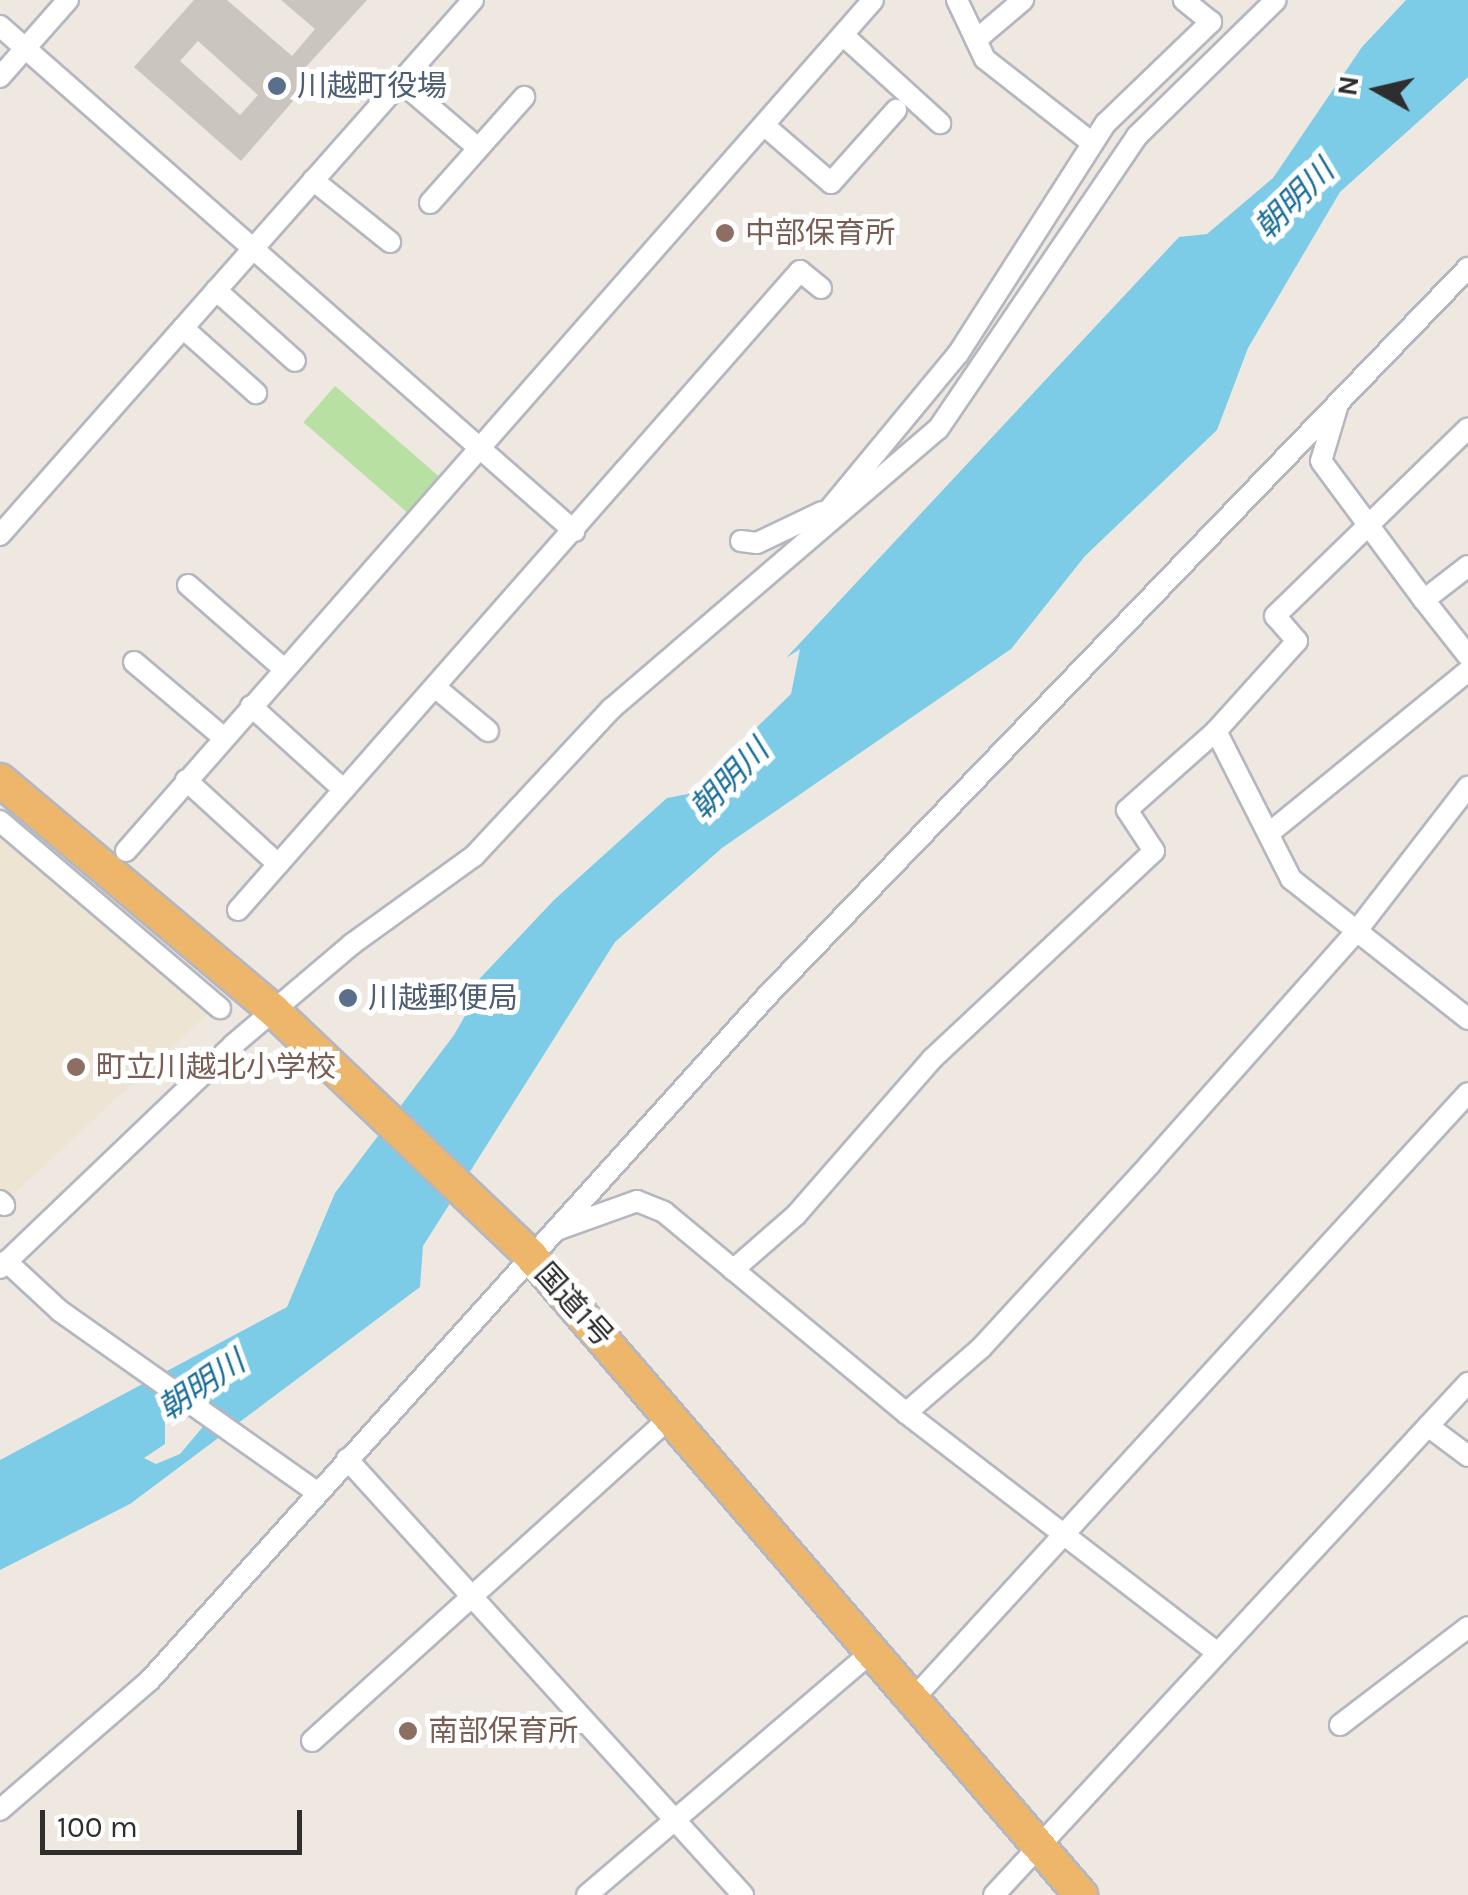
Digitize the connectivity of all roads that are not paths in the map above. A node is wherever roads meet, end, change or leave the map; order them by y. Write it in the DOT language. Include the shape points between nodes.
graph roads {
  1 [pos="68,0"];
  2 [pos="472,0"];
  3 [pos="873,0"];
  4 [pos="957,0"];
  5 [pos="1024,0"];
  6 [pos="1184,0"];
  7 [pos="1276,0"];
  8 [pos="0,26"];
  9 [pos="844,36"];
  10 [pos="976,40"];
  11 [pos="25,48"];
  12 [pos="0,77"];
  13 [pos="400,82"];
  14 [pos="524,96"];
  15 [pos="896,110"];
  16 [pos="940,123"];
  17 [pos="765,126"];
  18 [pos="1092,143"];
  19 [pos="478,148"];
  20 [pos="313,180"];
  21 [pos="430,202"];
  22 [pos="390,242"];
  23 [pos="252,249"];
  24 [pos="1468,268"];
  25 [pos="821,288"];
  26 [pos="216,290"];
  27 [pos="183,328"];
  28 [pos="295,361"];
  29 [pos="1345,390"];
  30 [pos="256,393"];
  31 [pos="1468,428"];
  32 [pos="478,449"];
  33 [pos="823,518"];
  34 [pos="1368,528"];
  35 [pos="574,531"];
  36 [pos="0,535"];
  37 [pos="741,541"];
  38 [pos="1468,566"];
  39 [pos="188,585"];
  40 [pos="1424,600"];
  41 [pos="1468,656"];
  42 [pos="134,662"];
  43 [pos="284,669"];
  44 [pos="1468,671"];
  45 [pos="434,688"];
  46 [pos="251,706"];
  47 [pos="488,730"];
  48 [pos="1216,732"];
  49 [pos="224,738"];
  50 [pos="0,780"];
  51 [pos="186,780"];
  52 [pos="1468,787"];
  53 [pos="344,790"];
  54 [pos="0,821"];
  55 [pos="1273,830"];
  56 [pos="126,851"];
  57 [pos="278,864"];
  58 [pos="238,910"];
  59 [pos="1355,933"];
  60 [pos="220,1008"];
  61 [pos="274,1011"];
  62 [pos="1468,1018"];
  63 [pos="1468,1093"];
  64 [pos="539,1245"];
  65 [pos="2,1264"];
  66 [pos="733,1270"];
  67 [pos="1468,1383"];
  68 [pos="906,1413"];
  69 [pos="672,1416"];
  70 [pos="1428,1426"];
  71 [pos="1468,1456"];
  72 [pos="347,1459"];
  73 [pos="316,1492"];
  74 [pos="1060,1532"];
  75 [pos="472,1598"];
  76 [pos="1468,1626"];
  77 [pos="874,1651"];
  78 [pos="1216,1652"];
  79 [pos="914,1698"];
  80 [pos="1340,1725"];
  81 [pos="312,1740"];
  82 [pos="0,1810"];
  83 [pos="675,1819"];
  84 [pos="1038,1845"];
  85 [pos="587,1895"];
  86 [pos="744,1895"];
  87 [pos="994,1895"];
  88 [pos="1081,1895"];
  1 -- 11 [label="street"];
  2 -- 13 [label="street"];
  3 -- 9 [label="street"];
  4 -- 10 [label="street"];
  5 -- 10 [label="street"];
  6 -- 18 [label="street" via="1211,22 1120,106"];
  7 -- 33 [label="street" via="1138,136 956,410"];
  8 -- 11 [label="street"];
  9 -- 16 [label="street"];
  9 -- 17 [label="street"];
  10 -- 18 [label="street" via="985,59"];
  11 -- 12 [label="street"];
  11 -- 23 [label="street"];
  13 -- 19 [label="street"];
  13 -- 20 [label="street"];
  14 -- 19 [label="street"];
  15 -- 17 [label="street" via="831,183"];
  17 -- 32 [label="street"];
  18 -- 33 [label="street" via="958,354"];
  19 -- 21 [label="street"];
  20 -- 22 [label="street"];
  20 -- 23 [label="street"];
  23 -- 26 [label="street"];
  23 -- 32 [label="street"];
  24 -- 29 [label="street"];
  25 -- 35 [label="street" via="800,271"];
  26 -- 27 [label="street"];
  26 -- 28 [label="street"];
  27 -- 30 [label="street"];
  27 -- 36 [label="street"];
  29 -- 34 [label="street" via="1321,462"];
  29 -- 64 [label="street"];
  31 -- 34 [label="street"];
  32 -- 35 [label="street"];
  32 -- 43 [label="street"];
  33 -- 37 [label="street" via="757,543"];
  33 -- 61 [label="street" via="611,709 474,856"];
  34 -- 40 [label="street"];
  34 -- 48 [label="street" via="1275,616 1298,641"];
  35 -- 45 [label="street"];
  38 -- 40 [label="street"];
  39 -- 43 [label="street"];
  40 -- 41 [label="street"];
  42 -- 49 [label="street"];
  43 -- 46 [label="street"];
  44 -- 55 [label="street"];
  45 -- 47 [label="street"];
  45 -- 53 [label="street"];
  46 -- 49 [label="street"];
  46 -- 53 [label="street"];
  48 -- 55 [label="street"];
  48 -- 66 [label="street" via="1127,810 1154,851 932,1058 796,1215"];
  49 -- 51 [label="street"];
  50 -- 61 [label="highway, 国道1号"];
  51 -- 56 [label="street"];
  51 -- 57 [label="street"];
  52 -- 59 [label="street"];
  53 -- 57 [label="street"];
  54 -- 60 [label="street"];
  55 -- 59 [label="street" via="1291,879"];
  57 -- 58 [label="street"];
  59 -- 62 [label="street"];
  59 -- 68 [label="street" via="980,1348"];
  61 -- 64 [label="highway, 国道1号" via="506,1231"];
  61 -- 65 [label="street"];
  63 -- 74 [label="street"];
  64 -- 66 [label="street" via="637,1201 664,1212"];
  64 -- 69 [label="highway, 国道1号"];
  64 -- 72 [label="street"];
  65 -- 73 [label="street"];
  66 -- 68 [label="street"];
  67 -- 70 [label="street"];
  68 -- 74 [label="street"];
  69 -- 75 [label="street"];
  69 -- 77 [label="highway, 国道1号"];
  70 -- 71 [label="street"];
  70 -- 78 [label="street"];
  72 -- 73 [label="street"];
  72 -- 75 [label="street"];
  73 -- 82 [label="street" via="150,1680"];
  74 -- 78 [label="street"];
  74 -- 79 [label="street"];
  75 -- 81 [label="street"];
  75 -- 83 [label="street"];
  76 -- 80 [label="street"];
  77 -- 79 [label="highway, 国道1号"];
  77 -- 83 [label="street"];
  78 -- 84 [label="street"];
  79 -- 84 [label="highway, 国道1号"];
  83 -- 85 [label="street"];
  83 -- 86 [label="street"];
  84 -- 87 [label="street"];
  84 -- 88 [label="highway, 国道1号"];
}
